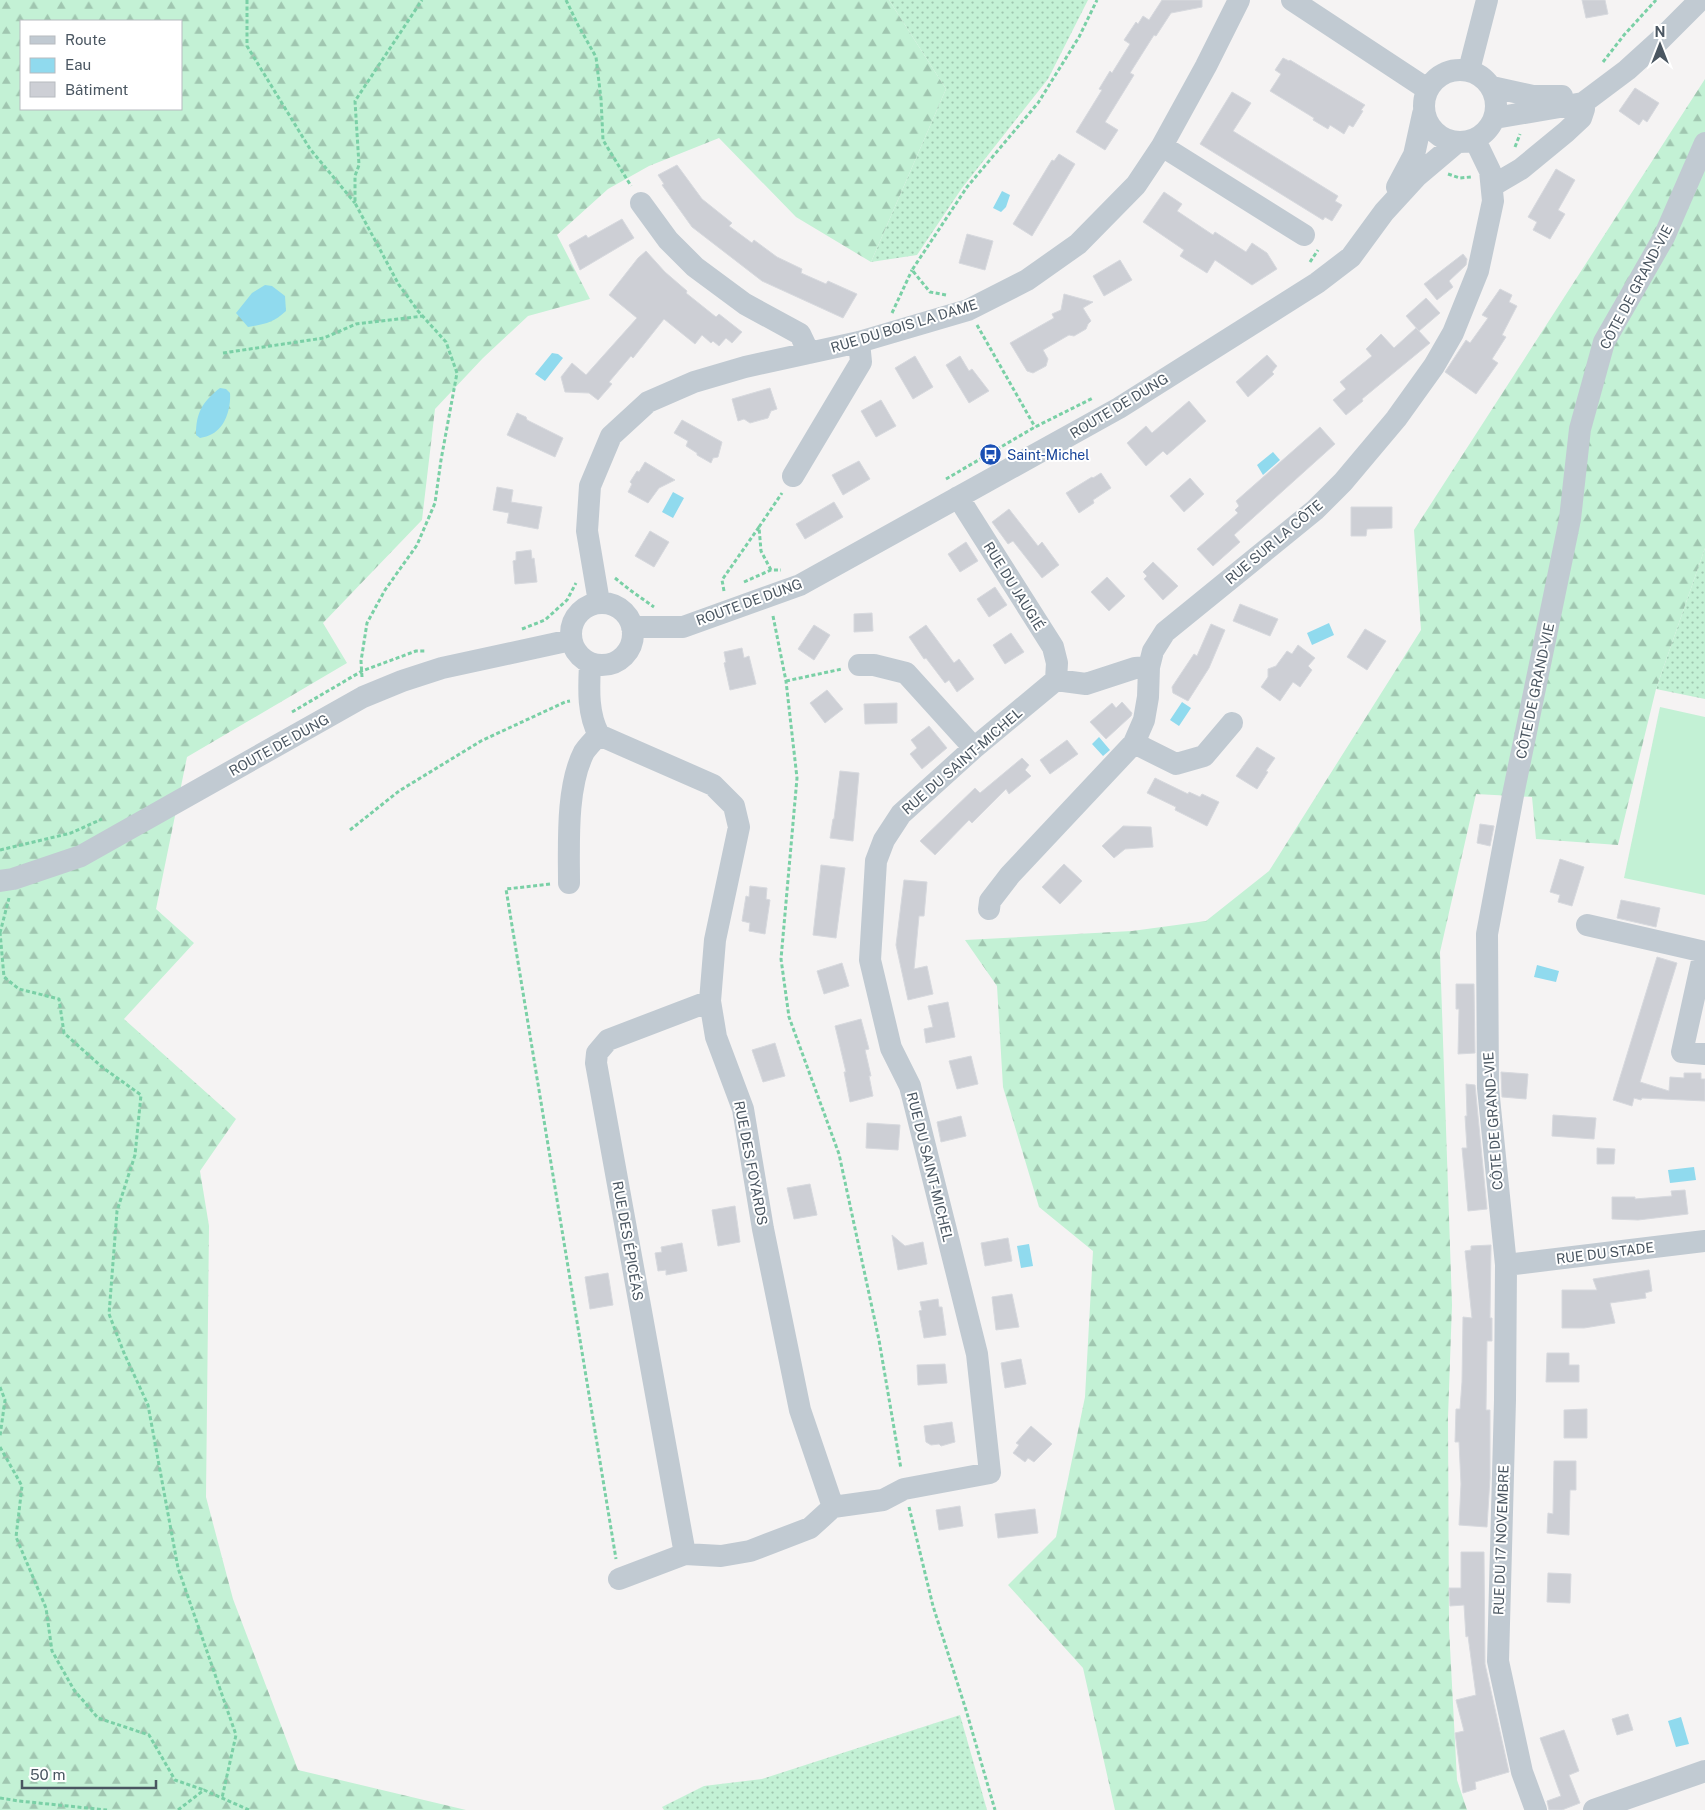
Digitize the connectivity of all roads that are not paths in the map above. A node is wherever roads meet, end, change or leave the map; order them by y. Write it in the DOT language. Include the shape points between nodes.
graph roads {
  1 [pos="1239,0"];
  2 [pos="1292,0"];
  3 [pos="1487,0"];
  4 [pos="1700,0"];
  5 [pos="1469,70"];
  6 [pos="1492,87"];
  7 [pos="1427,88"];
  8 [pos="1601,88"];
  9 [pos="1583,103"];
  10 [pos="1424,114"];
  11 [pos="1495,118"];
  12 [pos="1466,142"];
  13 [pos="1705,143"];
  14 [pos="1162,146"];
  15 [pos="1492,186"];
  16 [pos="641,203"];
  17 [pos="1384,212"];
  18 [pos="1304,236"];
  19 [pos="859,342"];
  20 [pos="809,353"];
  21 [pos="793,476"];
  22 [pos="958,496"];
  23 [pos="599,602"];
  24 [pos="632,627"];
  25 [pos="571,640"];
  26 [pos="590,663"];
  27 [pos="860,666"];
  28 [pos="1149,667"];
  29 [pos="1056,680"];
  30 [pos="1232,723"];
  31 [pos="599,734"];
  32 [pos="1134,743"];
  33 [pos="974,748"];
  34 [pos="6,880"];
  35 [pos="569,883"];
  36 [pos="989,909"];
  37 [pos="1587,925"];
  38 [pos="1705,952"];
  39 [pos="710,1001"];
  40 [pos="1705,1054"];
  41 [pos="1705,1241"];
  42 [pos="1506,1265"];
  43 [pos="833,1507"];
  44 [pos="684,1554"];
  45 [pos="619,1579"];
  46 [pos="1705,1771"];
  47 [pos="1536,1810"];
  48 [pos="1594,1810"];
  1 -- 14 [label="street, RUE DU BOIS LA DAME"];
  2 -- 7 [label="street"];
  3 -- 5 [label="street"];
  4 -- 8 [label="street" via="1627,70"];
  5 -- 6 [label="street"];
  5 -- 7 [label="street" via="1453,70 1438,76"];
  6 -- 8 [label="street" via="1534,96 1566,96"];
  6 -- 11 [label="street" via="1497,102"];
  7 -- 10 [label="street"];
  8 -- 9 [label="street"];
  9 -- 11 [label="street"];
  9 -- 15 [label="street" via="1581,118 1566,132 1521,168"];
  10 -- 12 [label="street" via="1430,128 1441,139"];
  10 -- 17 [label="street, ROUTE DE DUNG" via="1414,155"];
  11 -- 12 [label="street" via="1487,131"];
  12 -- 15 [label="street, RUE SUR LA CÔTE" via="1490,171"];
  12 -- 17 [label="street, ROUTE DE DUNG" via="1417,176"];
  13 -- 42 [label="street, CÔTE DE GRAND-VIE" via="1664,237 1604,342 1580,429 1570,519 1487,934 1488,1088"];
  14 -- 18 [label="street"];
  14 -- 19 [label="street, RUE DU BOIS LA DAME" via="1136,185 1078,244 1027,280 968,310"];
  15 -- 28 [label="street, RUE SUR LA CÔTE" via="1493,201 1478,271 1453,333 1434,366 1396,419 1343,482 1315,510 1166,632 1153,651"];
  16 -- 20 [label="street" via="668,240 695,267 745,304 800,334"];
  17 -- 22 [label="street, ROUTE DE DUNG" via="1351,257 1317,283 1119,408"];
  19 -- 20 [label="street, RUE DU BOIS LA DAME"];
  19 -- 21 [label="street" via="861,362"];
  20 -- 23 [label="street, RUE DU BOIS LA DAME" via="694,382 648,402 611,436 590,486 587,531"];
  22 -- 24 [label="street, ROUTE DE DUNG" via="796,578 683,627"];
  22 -- 29 [label="street, RUE DU JAUGIÉ" via="1053,647 1057,663"];
  23 -- 24 [label="street" via="620,609"];
  23 -- 25 [label="street" via="576,615 571,627"];
  24 -- 26 [label="street" via="632,641 627,653 604,665"];
  25 -- 26 [label="street" via="578,654"];
  25 -- 34 [label="street, ROUTE DE DUNG" via="442,668 402,681 363,698 81,856"];
  26 -- 31 [label="street" via="589,698"];
  27 -- 33 [label="street" via="906,673"];
  28 -- 29 [label="street" via="1135,668 1086,684"];
  28 -- 32 [label="street, RUE SUR LA CÔTE" via="1144,720"];
  29 -- 33 [label="street, RUE DU SAINT-MICHEL"];
  30 -- 32 [label="street" via="1204,756 1176,764"];
  31 -- 35 [label="street" via="585,750 575,774 568,838"];
  31 -- 39 [label="street, RUE DES FOYARDS" via="713,786 734,806 739,827 715,940"];
  32 -- 36 [label="street, RUE SUR LA CÔTE" via="1010,875 990,901"];
  33 -- 43 [label="street, RUE DU SAINT-MICHEL" via="901,814 884,840 876,861 870,960 891,1048 910,1086 977,1354 990,1473 904,1489 883,1500"];
  37 -- 38 [label="street"];
  38 -- 40 [label="street" via="1682,1052"];
  39 -- 43 [label="street, RUE DES FOYARDS" via="716,1037 743,1109 800,1410"];
  39 -- 44 [label="street, RUE DES ÉPICÉAS" via="608,1040 597,1053 596,1064"];
  41 -- 42 [label="street, RUE DU STADE"];
  42 -- 47 [label="street, RUE DU 17 NOVEMBRE" via="1498,1661 1522,1772"];
  43 -- 44 [label="street" via="810,1528 750,1551 721,1556"];
  44 -- 45 [label="street"];
  46 -- 48 [label="street"];
}
